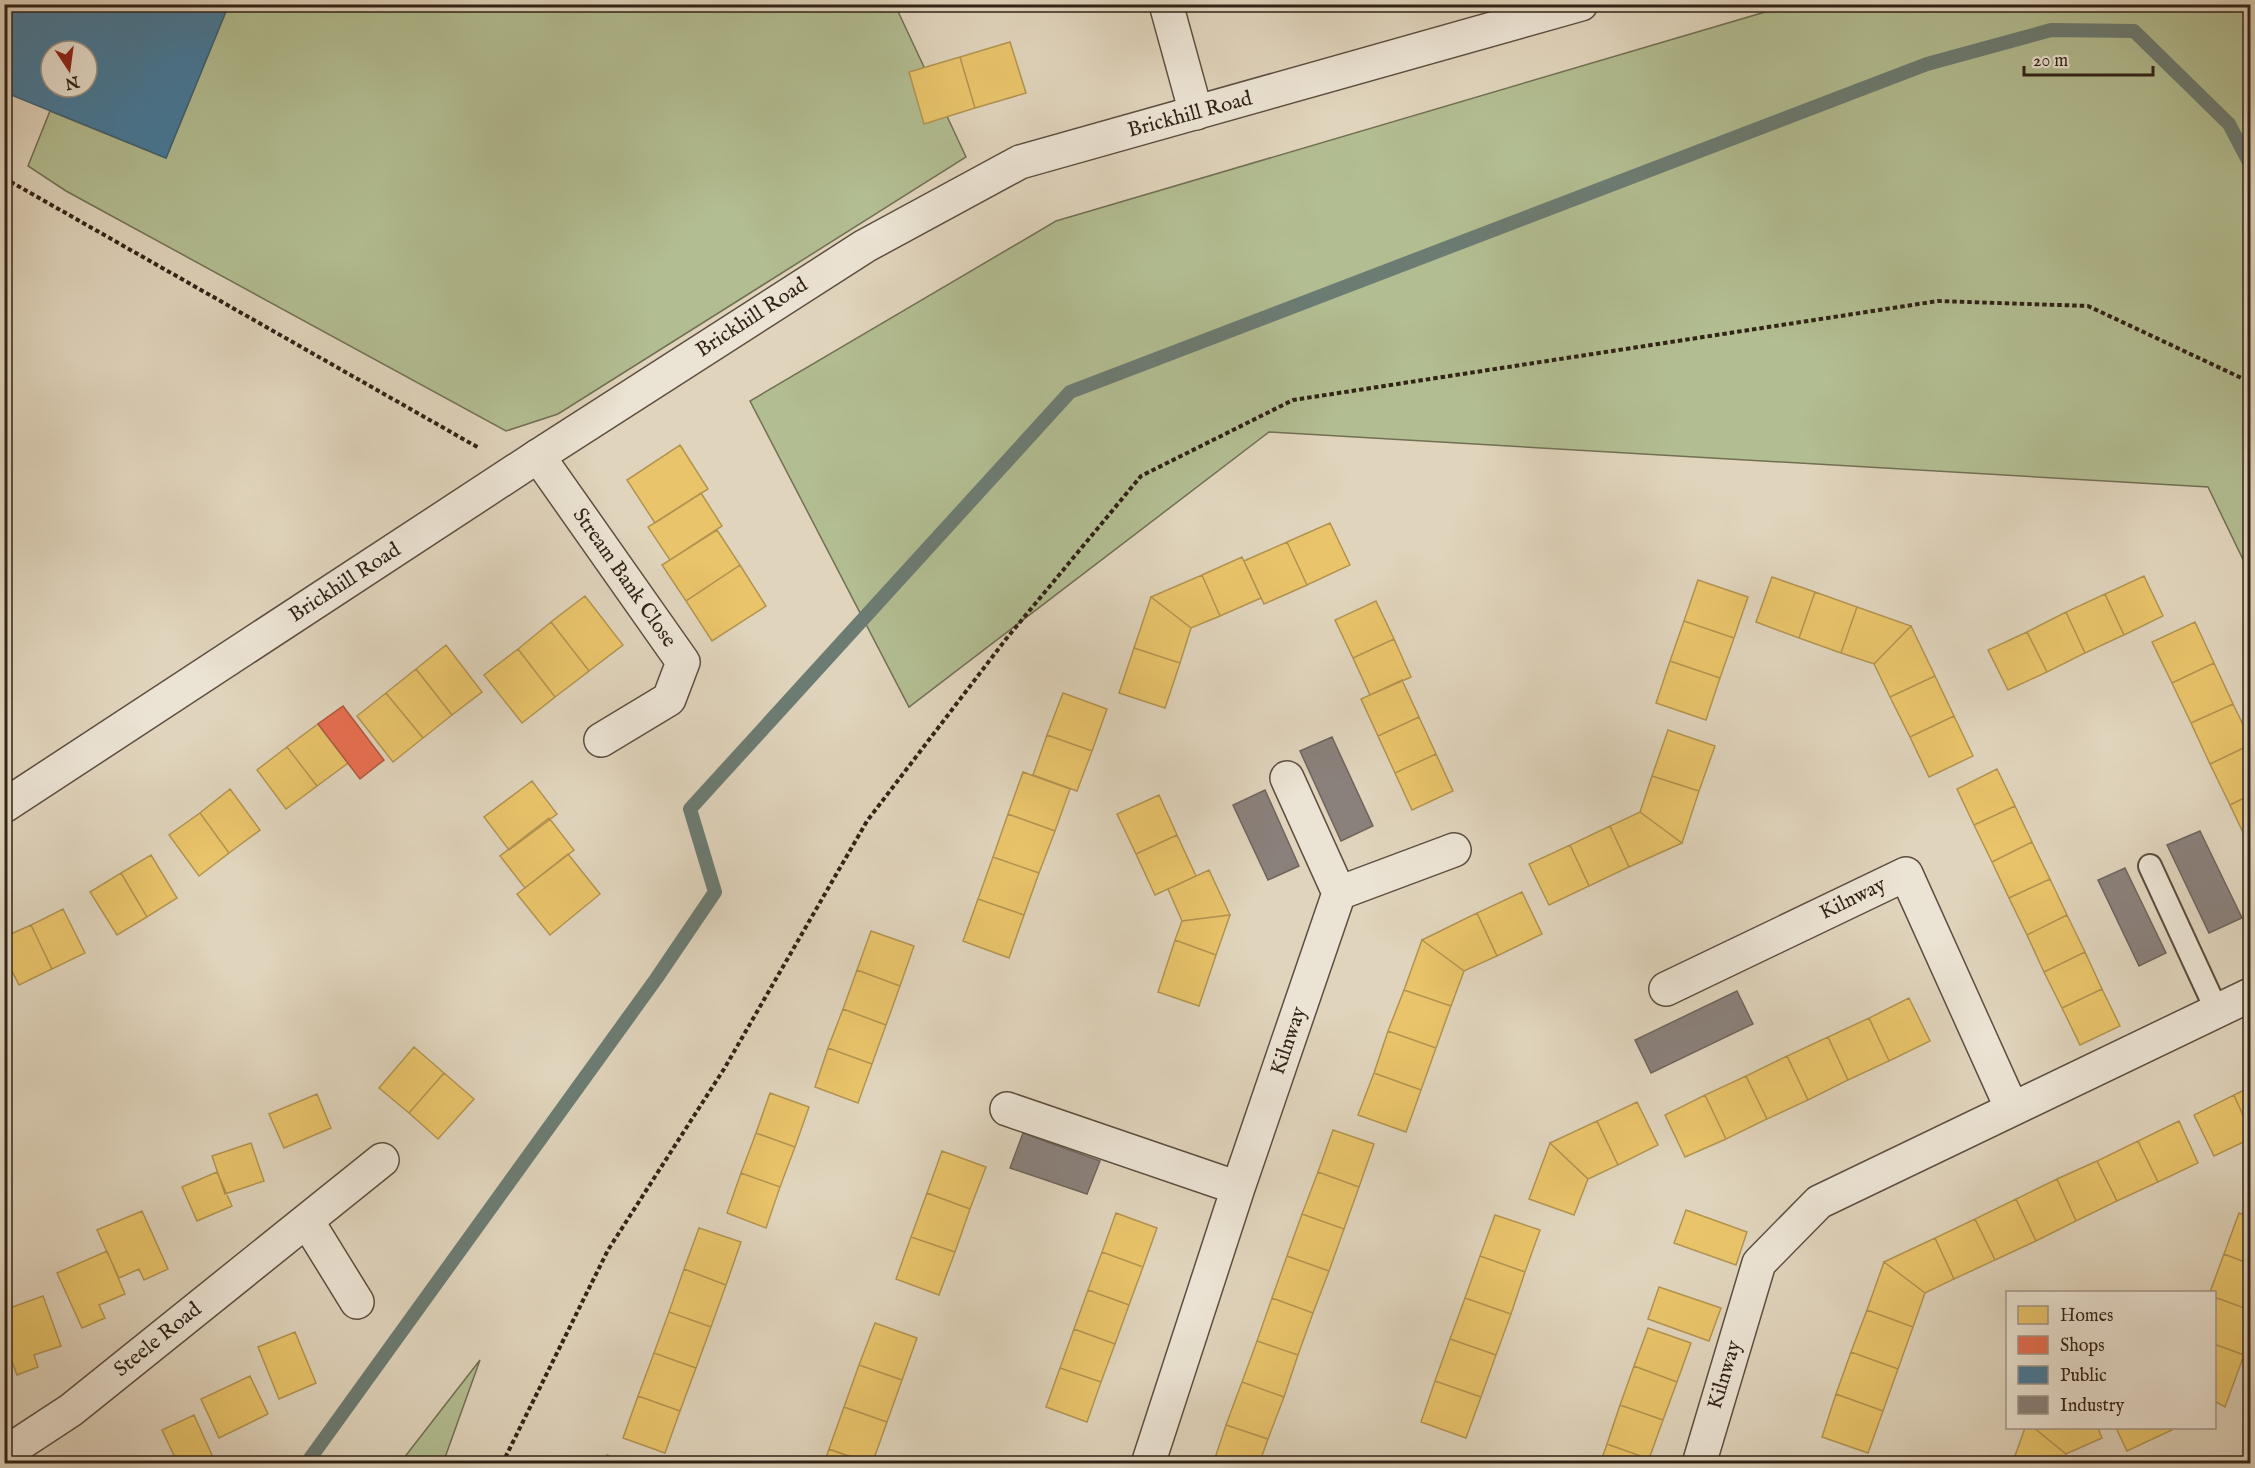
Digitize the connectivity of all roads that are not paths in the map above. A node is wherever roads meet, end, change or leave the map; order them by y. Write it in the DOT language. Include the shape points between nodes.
graph roads {
  1 [pos="1166,4"];
  2 [pos="1581,4"];
  3 [pos="1196,113"];
  4 [pos="528,463"];
  5 [pos="601,740"];
  6 [pos="1287,778"];
  7 [pos="4,806"];
  8 [pos="1454,850"];
  9 [pos="2150,866"];
  10 [pos="1340,893"];
  11 [pos="1666,989"];
  12 [pos="2250,995"];
  13 [pos="2217,1011"];
  14 [pos="1007,1109"];
  15 [pos="2012,1109"];
  16 [pos="382,1160"];
  17 [pos="1238,1188"];
  18 [pos="307,1221"];
  19 [pos="357,1302"];
  20 [pos="4,1454"];
  21 [pos="1148,1464"];
  22 [pos="1699,1464"];
  1 -- 3 [label="street"];
  2 -- 3 [label="street, Brickhill Road"];
  3 -- 4 [label="street, Brickhill Road" via="1020,162 865,246"];
  4 -- 5 [label="street, Stream Bank Close" via="682,662 669,699"];
  4 -- 7 [label="street, Brickhill Road"];
  6 -- 10 [label="street"];
  8 -- 10 [label="street"];
  9 -- 13 [label="lane"];
  10 -- 17 [label="street, Kilnway"];
  11 -- 15 [label="street, Kilnway" via="1905,874"];
  12 -- 13 [label="street, Kilnway"];
  13 -- 15 [label="street, Kilnway"];
  14 -- 17 [label="street"];
  15 -- 22 [label="street, Kilnway" via="1819,1202 1759,1263"];
  16 -- 18 [label="street, Steele Road"];
  17 -- 21 [label="street, Kilnway"];
  18 -- 19 [label="street"];
  18 -- 20 [label="street, Steele Road" via="71,1410"];
}
